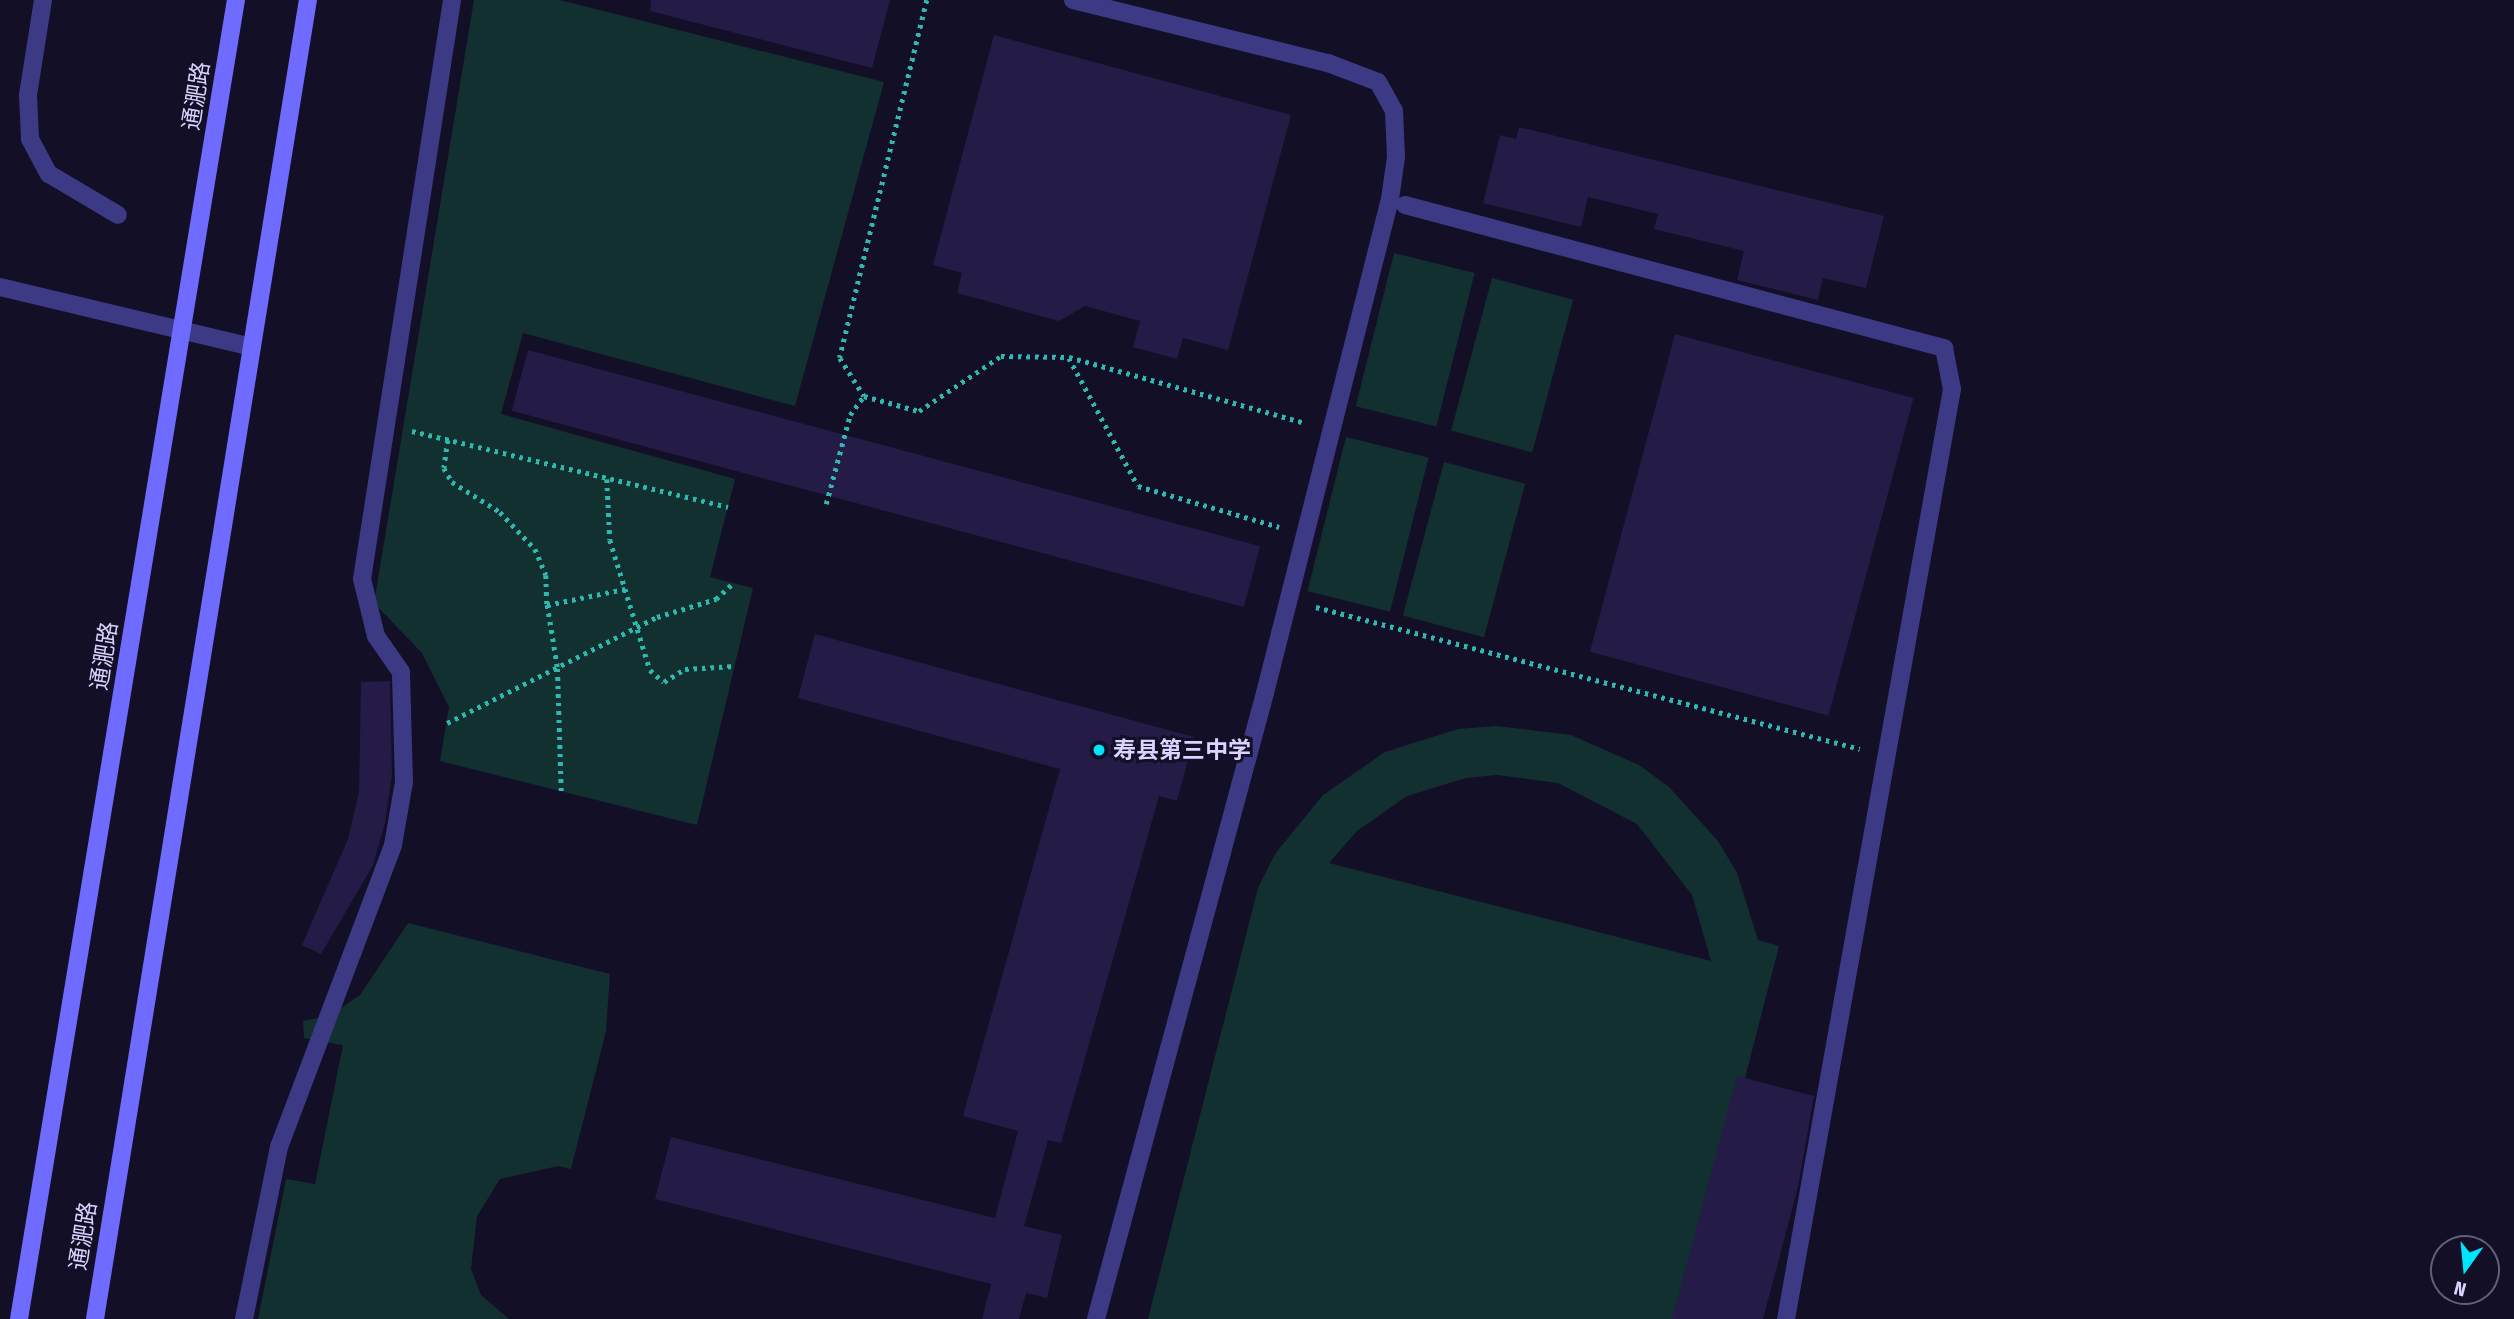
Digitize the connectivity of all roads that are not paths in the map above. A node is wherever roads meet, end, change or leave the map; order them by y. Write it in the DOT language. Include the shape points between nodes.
graph roads {
  1 [pos="43,0"];
  2 [pos="236,0"];
  3 [pos="308,0"];
  4 [pos="452,0"];
  5 [pos="1073,0"];
  6 [pos="1405,205"];
  7 [pos="118,215"];
  8 [pos="0,287"];
  9 [pos="183,332"];
  10 [pos="252,347"];
  11 [pos="19,1319"];
  12 [pos="95,1319"];
  13 [pos="244,1319"];
  14 [pos="1096,1319"];
  15 [pos="1786,1319"];
  1 -- 7 [label="street" via="28,95 30,139 48,174"];
  2 -- 9 [label="main road, 通淝路"];
  3 -- 10 [label="main road, 通淝路"];
  4 -- 13 [label="street" via="362,579 376,636 401,672 404,782 393,845 279,1147"];
  5 -- 14 [label="street" via="1328,63 1378,82 1394,111 1392,189 1288,600"];
  6 -- 15 [label="street" via="1944,348 1952,389"];
  8 -- 9 [label="street"];
  9 -- 10 [label="street"];
  9 -- 11 [label="main road, 通淝路"];
  10 -- 12 [label="main road, 通淝路"];
}
